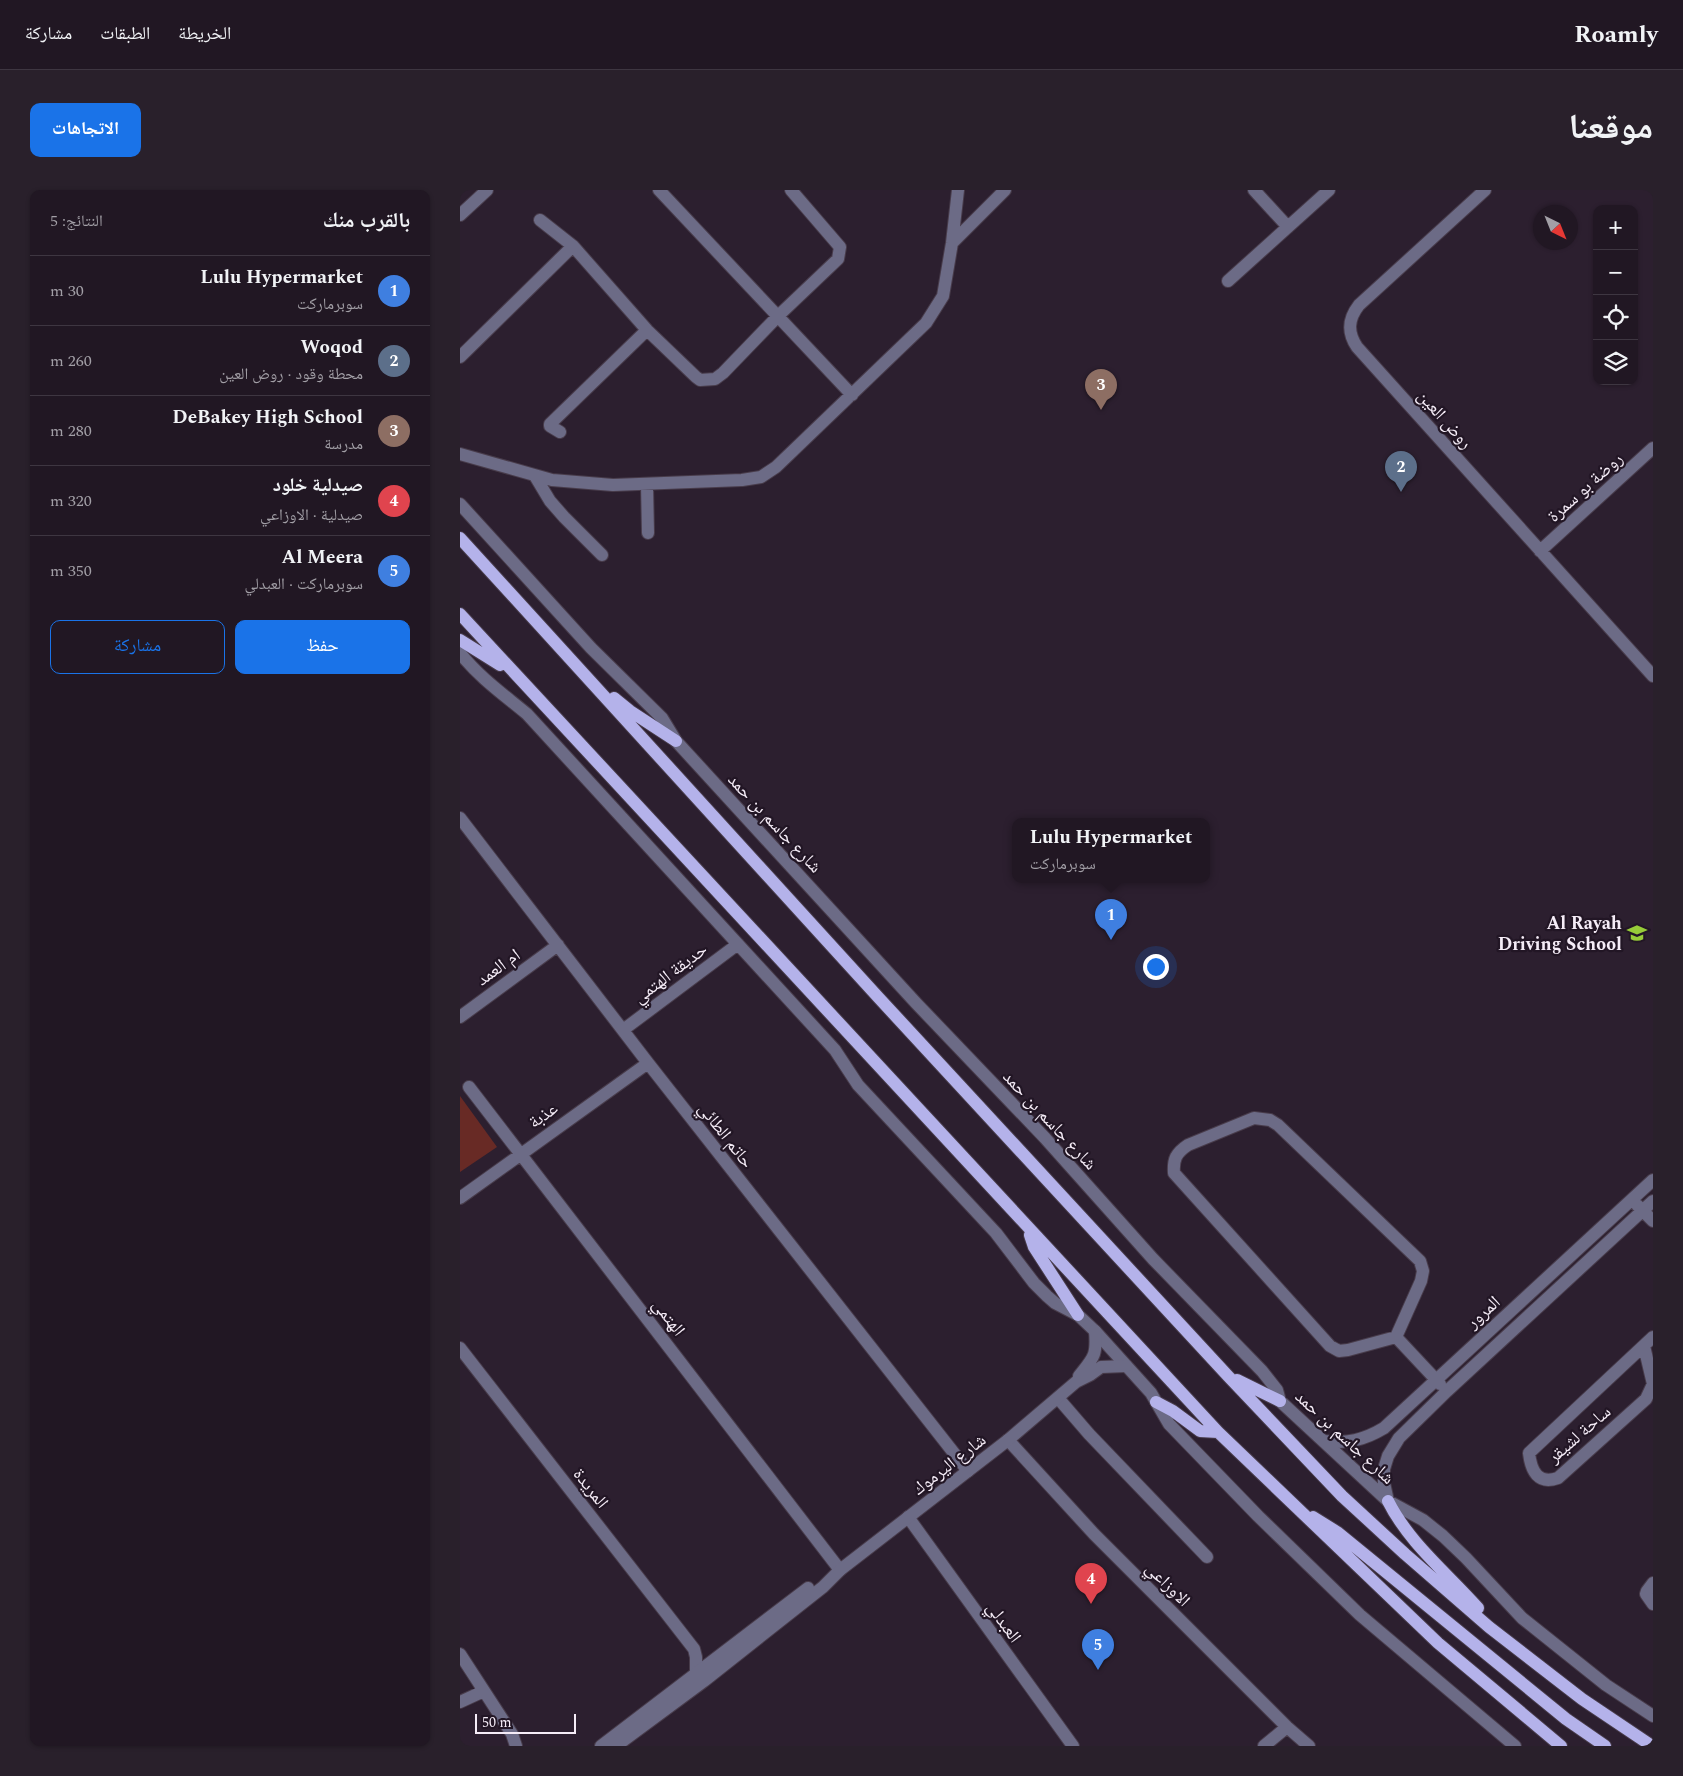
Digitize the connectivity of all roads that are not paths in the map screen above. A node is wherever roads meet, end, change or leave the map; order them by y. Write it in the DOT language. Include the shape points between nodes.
graph roads {
  1 [pos="487,190"];
  2 [pos="659,190"];
  3 [pos="958,190"];
  4 [pos="1005,190"];
  5 [pos="1254,190"];
  6 [pos="1329,190"];
  7 [pos="1485,190"];
  8 [pos="794,191"];
  9 [pos="460,215"];
  10 [pos="540,220"];
  11 [pos="1288,227"];
  12 [pos="952,242"];
  13 [pos="572,246"];
  14 [pos="1228,281"];
  15 [pos="778,316"];
  16 [pos="647,330"];
  17 [pos="460,357"];
  18 [pos="852,395"];
  19 [pos="560,432"];
  20 [pos="1653,448"];
  21 [pos="460,454"];
  22 [pos="536,476"];
  23 [pos="647,485"];
  24 [pos="460,504"];
  25 [pos="648,533"];
  26 [pos="460,538"];
  27 [pos="1540,551"];
  28 [pos="602,555"];
  29 [pos="460,614"];
  30 [pos="460,640"];
  31 [pos="460,653"];
  32 [pos="512,672"];
  33 [pos="584,674"];
  34 [pos="1653,676"];
  35 [pos="676,741"];
  36 [pos="460,818"];
  37 [pos="738,944"];
  38 [pos="558,945"];
  39 [pos="460,1017"];
  40 [pos="623,1030"];
  41 [pos="648,1063"];
  42 [pos="470,1087"];
  43 [pos="521,1153"];
  44 [pos="1653,1180"];
  45 [pos="460,1198"];
  46 [pos="1632,1199"];
  47 [pos="1653,1201"];
  48 [pos="1643,1210"];
  49 [pos="1653,1221"];
  50 [pos="1029,1230"];
  51 [pos="1545,1280"];
  52 [pos="1556,1291"];
  53 [pos="1078,1315"];
  54 [pos="1095,1331"];
  55 [pos="1396,1337"];
  56 [pos="1648,1342"];
  57 [pos="460,1348"];
  58 [pos="1126,1366"];
  59 [pos="1228,1376"];
  60 [pos="1436,1379"];
  61 [pos="1076,1382"];
  62 [pos="1447,1391"];
  63 [pos="1058,1398"];
  64 [pos="1280,1401"];
  65 [pos="1156,1402"];
  66 [pos="1218,1432"];
  67 [pos="1008,1440"];
  68 [pos="1324,1441"];
  69 [pos="968,1471"];
  70 [pos="1286,1499"];
  71 [pos="1388,1501"];
  72 [pos="908,1517"];
  73 [pos="1207,1557"];
  74 [pos="840,1570"];
  75 [pos="1653,1583"];
  76 [pos="1653,1604"];
  77 [pos="1490,1627"];
  78 [pos="694,1649"];
  79 [pos="460,1654"];
  80 [pos="719,1657"];
  81 [pos="696,1675"];
  82 [pos="484,1690"];
  83 [pos="460,1702"];
  84 [pos="1653,1716"];
  85 [pos="1287,1727"];
  86 [pos="514,1740"];
  87 [pos="527,1746"];
  88 [pos="601,1746"];
  89 [pos="616,1746"];
  90 [pos="1073,1746"];
  91 [pos="1264,1746"];
  92 [pos="1309,1746"];
  93 [pos="1515,1746"];
  94 [pos="1561,1746"];
  95 [pos="1605,1746"];
  96 [pos="1652,1746"];
  1 -- 9 [label="street"];
  2 -- 15 [label="street"];
  3 -- 12 [label="street"];
  4 -- 12 [label="street"];
  5 -- 11 [label="street"];
  6 -- 11 [label="street"];
  7 -- 27 [label="street, روض العين" via="1359,305 1353,312 1349,330 1357,347"];
  8 -- 15 [label="street" via="840,247 838,259"];
  10 -- 13 [label="street"];
  11 -- 14 [label="street"];
  12 -- 18 [label="street" via="943,296 926,323"];
  13 -- 16 [label="street"];
  13 -- 17 [label="street"];
  15 -- 16 [label="street" via="723,373 715,379 706,380 696,377"];
  15 -- 18 [label="street"];
  16 -- 19 [label="street" via="550,424"];
  18 -- 23 [label="street" via="776,467 761,476"];
  20 -- 27 [label="street, روضة بو سمرة"];
  21 -- 22 [label="street"];
  22 -- 23 [label="street" via="613,486"];
  22 -- 28 [label="street" via="550,501"];
  23 -- 25 [label="street"];
  24 -- 35 [label="street, شارع جاسم بن حمد" via="591,648 658,714"];
  26 -- 33 [label="main road"];
  27 -- 34 [label="street, روض العين"];
  29 -- 32 [label="main road"];
  30 -- 32 [label="main road"];
  31 -- 37 [label="street" via="492,687 527,714"];
  32 -- 50 [label="main road"];
  33 -- 35 [label="main road" via="630,711"];
  33 -- 59 [label="main road"];
  35 -- 64 [label="street, شارع جاسم بن حمد" via="916,1003 1045,1138 1153,1259 1262,1371 1277,1390"];
  36 -- 38 [label="street, حاتم الطائي"];
  37 -- 40 [label="street, حديقة الهتمي"];
  37 -- 53 [label="street" via="835,1050 858,1085 996,1233 1034,1283 1055,1303"];
  38 -- 39 [label="street, ام العمد"];
  38 -- 40 [label="street, حاتم الطائي"];
  40 -- 41 [label="street, حاتم الطائي"];
  41 -- 43 [label="street, عذبة"];
  41 -- 69 [label="street, حاتم الطائي"];
  42 -- 43 [label="street, الهتمي"];
  43 -- 45 [label="street, عذبة"];
  43 -- 74 [label="street, الهتمي"];
  44 -- 46 [label="street, المرور"];
  46 -- 48 [label="street"];
  46 -- 51 [label="street, المرور"];
  47 -- 48 [label="street, المرور"];
  48 -- 49 [label="street"];
  48 -- 52 [label="street, المرور"];
  50 -- 53 [label="main road" via="1034,1247"];
  50 -- 66 [label="main road"];
  51 -- 52 [label="street"];
  51 -- 60 [label="street, المرور"];
  52 -- 62 [label="street, المرور"];
  53 -- 54 [label="street"];
  54 -- 58 [label="street"];
  54 -- 61 [label="street" via="1095,1355"];
  55 -- 55 [label="street" via="1348,1350 1339,1351 1330,1346 1181,1183 1174,1173 1173,1162 1178,1152 1254,1118 1270,1120 1278,1125 1420,1262 1423,1271 1421,1281"];
  55 -- 60 [label="street"];
  56 -- 56 [label="street, ساحة لشيقر" via="1529,1453 1530,1464 1542,1479 1558,1478 1646,1398 1653,1384"];
  57 -- 78 [label="street, المريدة"];
  58 -- 61 [label="street" via="1101,1367"];
  58 -- 65 [label="street"];
  59 -- 64 [label="main road"];
  59 -- 77 [label="main road" via="1342,1496"];
  60 -- 62 [label="street"];
  60 -- 68 [label="street, المرور" via="1372,1436 1346,1442"];
  61 -- 63 [label="street, شارع اليرموك"];
  62 -- 71 [label="street, المرور" via="1391,1449 1384,1476"];
  63 -- 67 [label="street, شارع اليرموك"];
  63 -- 73 [label="street"];
  64 -- 68 [label="street, شارع جاسم بن حمد"];
  65 -- 66 [label="main road" via="1200,1431"];
  65 -- 93 [label="street" via="1176,1431 1360,1614"];
  66 -- 70 [label="main road"];
  67 -- 69 [label="street, شارع اليرموك"];
  67 -- 85 [label="street, الاوزاعي" via="1094,1534"];
  68 -- 71 [label="street, شارع جاسم بن حمد"];
  69 -- 72 [label="street, شارع اليرموك"];
  70 -- 94 [label="main road" via="1438,1643"];
  70 -- 95 [label="main road" via="1337,1532 1566,1719"];
  71 -- 77 [label="main road" via="1396,1518 1478,1607"];
  71 -- 84 [label="street, شارع جاسم بن حمد" via="1430,1526 1466,1558 1522,1618 1606,1685"];
  72 -- 74 [label="street, شارع اليرموك"];
  72 -- 90 [label="street, العبدلي"];
  74 -- 80 [label="street, شارع اليرموك" via="812,1585"];
  74 -- 89 [label="street, شارع اليرموك" via="704,1682"];
  75 -- 76 [label="street" via="1646,1594"];
  77 -- 96 [label="main road" via="1582,1700"];
  78 -- 80 [label="street"];
  78 -- 81 [label="street"];
  79 -- 82 [label="street"];
  80 -- 81 [label="street, شارع اليرموك"];
  81 -- 88 [label="street, شارع اليرموك"];
  82 -- 83 [label="street"];
  82 -- 86 [label="street"];
  85 -- 91 [label="street"];
  85 -- 92 [label="street, الاوزاعي"];
  86 -- 87 [label="street"];
}
